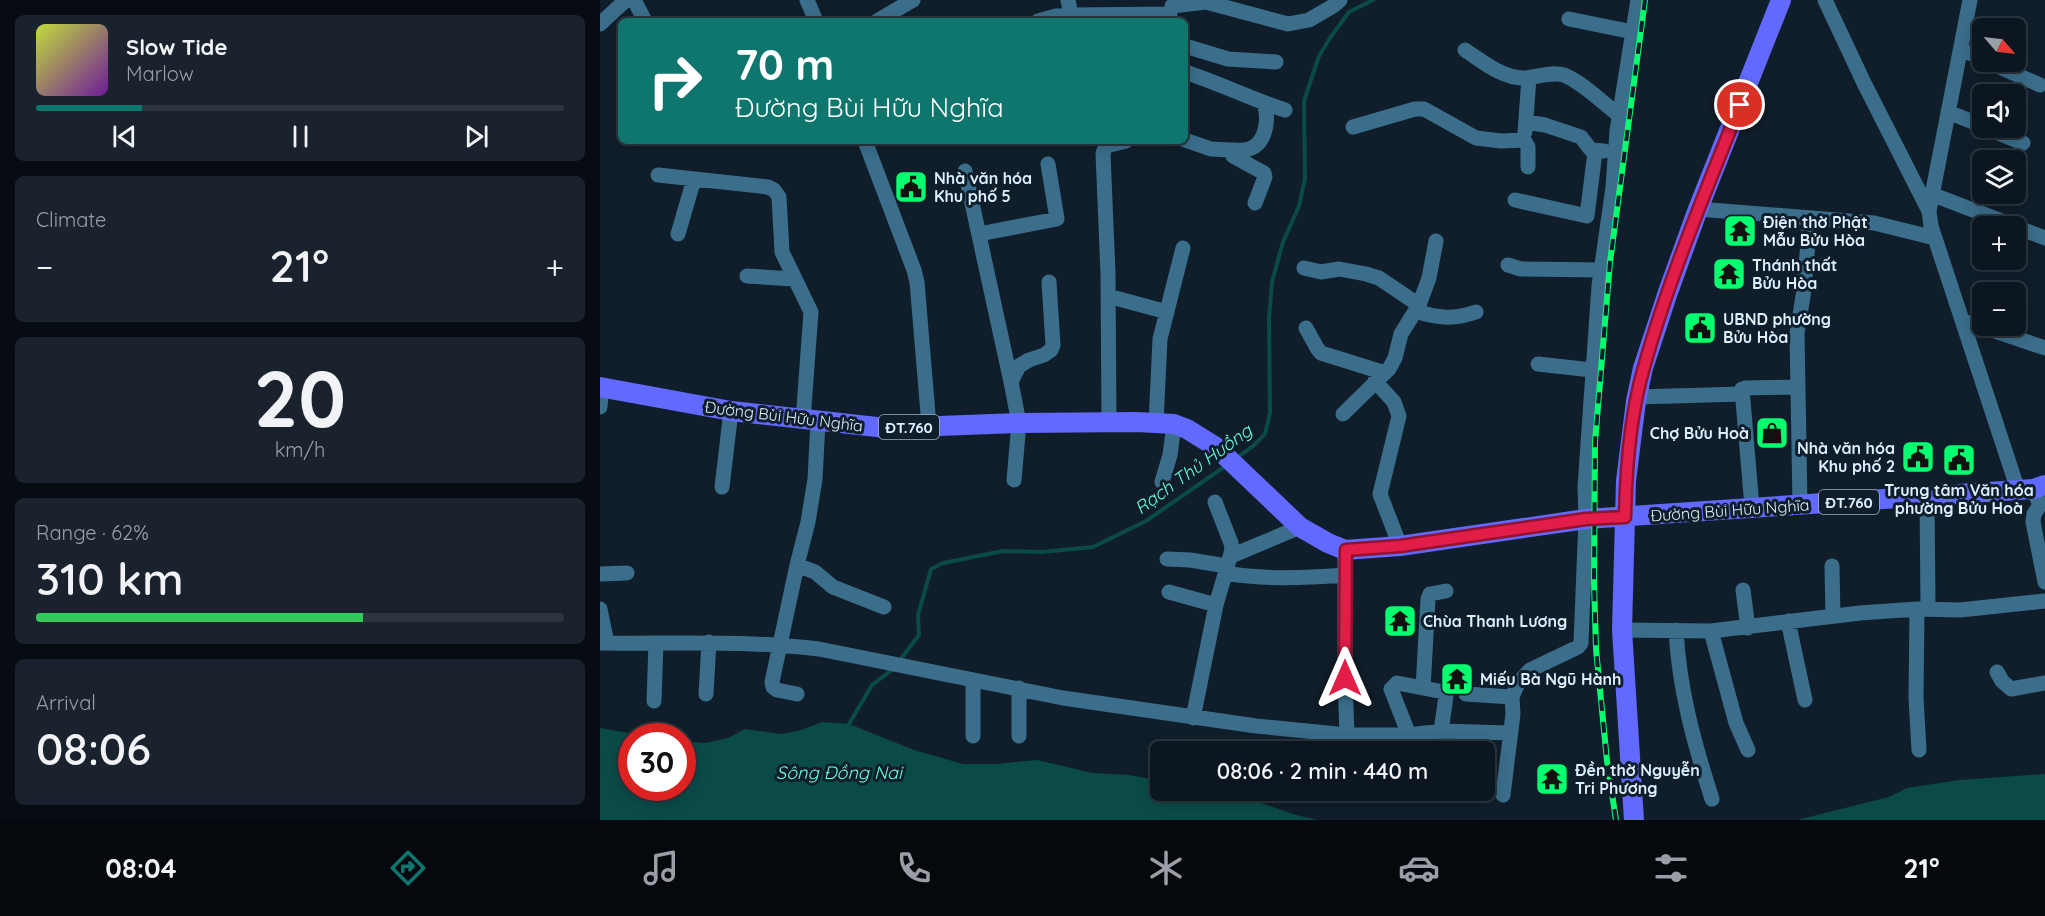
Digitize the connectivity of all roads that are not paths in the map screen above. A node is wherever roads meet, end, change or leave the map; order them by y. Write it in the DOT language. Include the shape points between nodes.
graph roads {
  1 [pos="626,0"];
  2 [pos="634,0"];
  3 [pos="807,0"];
  4 [pos="914,0"];
  5 [pos="1340,0"];
  6 [pos="1638,0"];
  7 [pos="1781,0"];
  8 [pos="1825,0"];
  9 [pos="1970,0"];
  10 [pos="1070,8"];
  11 [pos="1171,10"];
  12 [pos="643,18"];
  13 [pos="815,18"];
  14 [pos="882,18"];
  15 [pos="1049,18"];
  16 [pos="1569,19"];
  17 [pos="600,24"];
  18 [pos="1634,32"];
  19 [pos="1188,47"];
  20 [pos="1960,49"];
  21 [pos="1465,50"];
  22 [pos="1972,54"];
  23 [pos="1276,62"];
  24 [pos="2011,72"];
  25 [pos="1188,73"];
  26 [pos="1529,78"];
  27 [pos="2040,85"];
  28 [pos="1264,103"];
  29 [pos="1285,110"];
  30 [pos="1948,112"];
  31 [pos="1620,116"];
  32 [pos="1526,122"];
  33 [pos="1972,122"];
  34 [pos="1353,127"];
  35 [pos="2012,138"];
  36 [pos="1524,140"];
  37 [pos="1188,142"];
  38 [pos="2024,143"];
  39 [pos="866,144"];
  40 [pos="1114,144"];
  41 [pos="1230,150"];
  42 [pos="1615,150"];
  43 [pos="1595,152"];
  44 [pos="1048,165"];
  45 [pos="1528,167"];
  46 [pos="965,171"];
  47 [pos="658,175"];
  48 [pos="694,179"];
  49 [pos="1931,194"];
  50 [pos="1515,200"];
  51 [pos="1255,203"];
  52 [pos="1698,209"];
  53 [pos="1929,211"];
  54 [pos="1988,216"];
  55 [pos="1810,218"];
  56 [pos="2026,231"];
  57 [pos="678,234"];
  58 [pos="979,234"];
  59 [pos="1935,238"];
  60 [pos="2045,238"];
  61 [pos="1436,241"];
  62 [pos="1183,248"];
  63 [pos="1508,265"];
  64 [pos="1304,268"];
  65 [pos="1600,270"];
  66 [pos="747,276"];
  67 [pos="794,279"];
  68 [pos="1049,282"];
  69 [pos="1108,296"];
  70 [pos="1417,308"];
  71 [pos="1167,312"];
  72 [pos="1476,312"];
  73 [pos="1962,320"];
  74 [pos="1306,328"];
  75 [pos="2045,348"];
  76 [pos="1538,364"];
  77 [pos="1592,370"];
  78 [pos="1380,377"];
  79 [pos="1011,382"];
  80 [pos="1798,387"];
  81 [pos="601,394"];
  82 [pos="1742,394"];
  83 [pos="1637,397"];
  84 [pos="731,411"];
  85 [pos="1343,414"];
  86 [pos="811,421"];
  87 [pos="1019,423"];
  88 [pos="1109,423"];
  89 [pos="1165,424"];
  90 [pos="929,426"];
  91 [pos="1014,480"];
  92 [pos="1162,482"];
  93 [pos="722,487"];
  94 [pos="2036,495"];
  95 [pos="1927,496"];
  96 [pos="1215,502"];
  97 [pos="1800,505"];
  98 [pos="1752,507"];
  99 [pos="1625,517"];
  100 [pos="1586,519"];
  101 [pos="1300,527"];
  102 [pos="1400,546"];
  103 [pos="1346,550"];
  104 [pos="1167,559"];
  105 [pos="797,565"];
  106 [pos="1227,565"];
  107 [pos="1832,566"];
  108 [pos="627,573"];
  109 [pos="600,574"];
  110 [pos="1345,574"];
  111 [pos="2045,582"];
  112 [pos="1743,590"];
  113 [pos="1446,591"];
  114 [pos="1169,592"];
  115 [pos="2045,601"];
  116 [pos="1216,605"];
  117 [pos="884,607"];
  118 [pos="600,609"];
  119 [pos="1922,609"];
  120 [pos="1833,616"];
  121 [pos="1788,621"];
  122 [pos="1748,628"];
  123 [pos="1622,630"];
  124 [pos="1676,630"];
  125 [pos="1711,631"];
  126 [pos="709,642"];
  127 [pos="603,643"];
  128 [pos="656,643"];
  129 [pos="779,645"];
  130 [pos="1997,672"];
  131 [pos="974,681"];
  132 [pos="2045,683"];
  133 [pos="1019,688"];
  134 [pos="1423,688"];
  135 [pos="705,694"];
  136 [pos="797,694"];
  137 [pos="1466,694"];
  138 [pos="1512,697"];
  139 [pos="1805,700"];
  140 [pos="654,701"];
  141 [pos="1193,718"];
  142 [pos="1441,731"];
  143 [pos="1510,733"];
  144 [pos="1347,735"];
  145 [pos="1409,735"];
  146 [pos="973,736"];
  147 [pos="1018,736"];
  148 [pos="1748,750"];
  149 [pos="1919,750"];
  150 [pos="1503,795"];
  151 [pos="1712,799"];
  152 [pos="1634,820"];
  1 -- 17 [label="street"];
  2 -- 12 [label="street"];
  3 -- 13 [label="street"];
  4 -- 14 [label="street"];
  5 -- 11 [label="street" via="1310,20 1288,24 1206,2"];
  6 -- 18 [label="street"];
  7 -- 52 [label="main road"];
  8 -- 53 [label="street"];
  9 -- 20 [label="street"];
  10 -- 11 [label="street"];
  10 -- 15 [label="street"];
  16 -- 18 [label="street"];
  18 -- 31 [label="street"];
  19 -- 23 [label="street" via="1228,59"];
  20 -- 22 [label="street"];
  20 -- 30 [label="street"];
  21 -- 26 [label="street" via="1496,71"];
  24 -- 27 [label="street"];
  25 -- 28 [label="street"];
  26 -- 31 [label="street" via="1559,74 1570,78"];
  26 -- 32 [label="street"];
  28 -- 29 [label="street"];
  28 -- 41 [label="street" via="1268,118 1260,142 1250,149"];
  30 -- 33 [label="street"];
  30 -- 49 [label="street"];
  31 -- 42 [label="street"];
  32 -- 36 [label="street"];
  32 -- 43 [label="street" via="1581,137"];
  34 -- 36 [label="street" via="1419,108 1476,138"];
  35 -- 38 [label="street"];
  36 -- 45 [label="street"];
  37 -- 41 [label="street"];
  39 -- 90 [label="street" via="917,282"];
  40 -- 69 [label="street" via="1106,146 1103,153"];
  41 -- 51 [label="street" via="1265,175"];
  42 -- 43 [label="street"];
  42 -- 65 [label="street"];
  43 -- 50 [label="street" via="1587,216"];
  44 -- 58 [label="street" via="1057,219"];
  46 -- 58 [label="street"];
  47 -- 48 [label="street"];
  48 -- 57 [label="street"];
  48 -- 67 [label="street" via="774,190 781,204 782,252"];
  49 -- 53 [label="street"];
  49 -- 54 [label="street"];
  52 -- 55 [label="street"];
  52 -- 83 [label="main road" via="1643,368"];
  53 -- 59 [label="street"];
  55 -- 59 [label="street" via="1874,223"];
  55 -- 80 [label="street" via="1797,333"];
  56 -- 60 [label="street"];
  58 -- 79 [label="street"];
  59 -- 73 [label="street"];
  61 -- 70 [label="street" via="1430,278"];
  62 -- 71 [label="street"];
  63 -- 65 [label="street" via="1521,269"];
  64 -- 70 [label="street" via="1366,273"];
  65 -- 77 [label="street"];
  66 -- 67 [label="street"];
  67 -- 86 [label="street" via="811,312"];
  68 -- 79 [label="street" via="1053,345 1044,355 1019,366"];
  69 -- 71 [label="street"];
  69 -- 88 [label="street"];
  70 -- 72 [label="street" via="1437,318"];
  70 -- 78 [label="street" via="1401,334 1395,358"];
  71 -- 89 [label="street" via="1159,348"];
  73 -- 75 [label="street"];
  73 -- 94 [label="street"];
  74 -- 78 [label="street" via="1321,352"];
  76 -- 77 [label="street"];
  77 -- 100 [label="street"];
  78 -- 85 [label="street"];
  78 -- 102 [label="street" via="1399,416 1380,494"];
  79 -- 87 [label="street"];
  80 -- 82 [label="street" via="1744,388"];
  80 -- 97 [label="street"];
  81 -- 84 [label="main road, Đường Bùi Hữu Nghĩa / ĐT.760"];
  82 -- 83 [label="street"];
  82 -- 98 [label="street"];
  83 -- 99 [label="main road"];
  84 -- 86 [label="main road, Đường Bùi Hữu Nghĩa / ĐT.760"];
  84 -- 93 [label="street"];
  86 -- 90 [label="main road, Đường Bùi Hữu Nghĩa / ĐT.760" via="886,429"];
  86 -- 105 [label="street" via="815,479"];
  87 -- 88 [label="main road, Đường Bùi Hữu Nghĩa / ĐT.760"];
  87 -- 90 [label="main road, Đường Bùi Hữu Nghĩa / ĐT.760"];
  87 -- 91 [label="street"];
  88 -- 89 [label="main road, Đường Bùi Hữu Nghĩa / ĐT.760"];
  89 -- 92 [label="street" via="1170,455"];
  89 -- 101 [label="main road, Đường Bùi Hữu Nghĩa / ĐT.760" via="1187,429 1216,447"];
  94 -- 95 [label="main road, Đường Bùi Hữu Nghĩa / ĐT.760"];
  94 -- 111 [label="street" via="2033,522"];
  95 -- 97 [label="main road, Đường Bùi Hữu Nghĩa / ĐT.760"];
  95 -- 119 [label="street"];
  96 -- 106 [label="street" via="1231,543"];
  97 -- 98 [label="main road, Đường Bùi Hữu Nghĩa / ĐT.760"];
  98 -- 99 [label="main road, Đường Bùi Hữu Nghĩa / ĐT.760"];
  99 -- 100 [label="main road, Đường Bùi Hữu Nghĩa / ĐT.760"];
  99 -- 123 [label="main road"];
  100 -- 102 [label="main road, Đường Bùi Hữu Nghĩa / ĐT.760"];
  100 -- 138 [label="street" via="1581,643 1530,670"];
  101 -- 103 [label="main road, Đường Bùi Hữu Nghĩa / ĐT.760"];
  101 -- 106 [label="street"];
  102 -- 103 [label="main road, Đường Bùi Hữu Nghĩa / ĐT.760"];
  103 -- 110 [label="street"];
  104 -- 106 [label="street"];
  105 -- 117 [label="street" via="815,572 833,587"];
  105 -- 129 [label="street"];
  106 -- 110 [label="street" via="1247,577 1292,579"];
  106 -- 116 [label="street"];
  107 -- 120 [label="street"];
  108 -- 109 [label="street"];
  110 -- 144 [label="street"];
  112 -- 122 [label="street"];
  113 -- 134 [label="street" via="1430,594 1428,599"];
  114 -- 116 [label="street"];
  115 -- 119 [label="street" via="1960,610"];
  116 -- 141 [label="street"];
  118 -- 127 [label="street"];
  119 -- 120 [label="street"];
  119 -- 149 [label="street" via="1916,698"];
  120 -- 121 [label="street"];
  121 -- 122 [label="street"];
  121 -- 139 [label="street"];
  122 -- 125 [label="street"];
  123 -- 124 [label="street"];
  123 -- 152 [label="main road"];
  124 -- 125 [label="street"];
  124 -- 151 [label="street" via="1683,698"];
  125 -- 148 [label="street" via="1726,691"];
  126 -- 128 [label="street"];
  126 -- 129 [label="street"];
  126 -- 135 [label="street"];
  127 -- 128 [label="street"];
  128 -- 140 [label="street"];
  129 -- 131 [label="street" via="819,649"];
  129 -- 136 [label="street" via="772,687"];
  130 -- 132 [label="street" via="2011,689"];
  131 -- 133 [label="street"];
  131 -- 146 [label="street"];
  133 -- 141 [label="street"];
  133 -- 147 [label="street"];
  134 -- 142 [label="street" via="1442,691 1446,696"];
  134 -- 145 [label="street" via="1397,683 1390,689"];
  137 -- 138 [label="street"];
  138 -- 143 [label="street"];
  141 -- 144 [label="street"];
  142 -- 143 [label="street"];
  142 -- 145 [label="street"];
  143 -- 150 [label="street"];
  144 -- 145 [label="street"];
}
